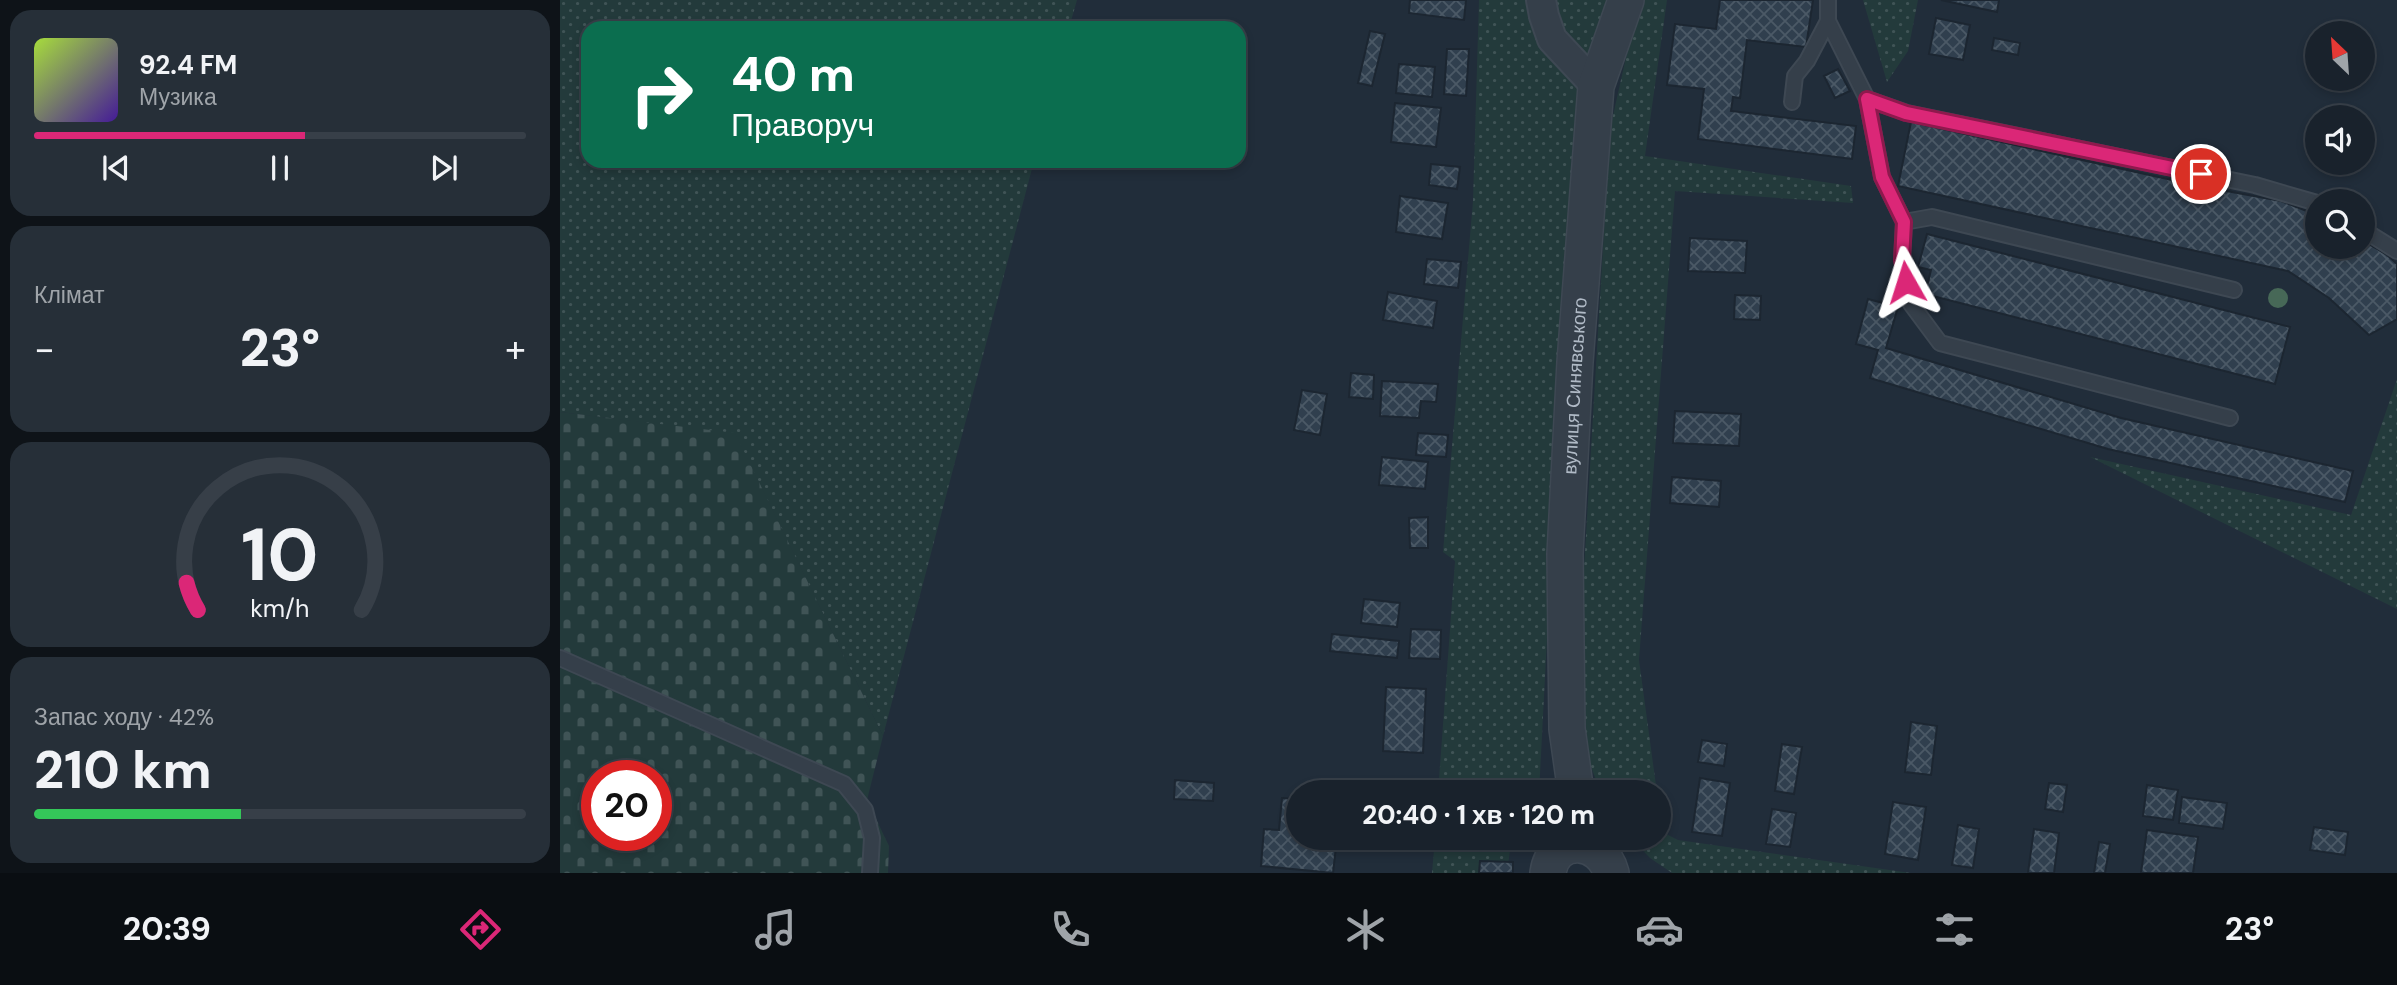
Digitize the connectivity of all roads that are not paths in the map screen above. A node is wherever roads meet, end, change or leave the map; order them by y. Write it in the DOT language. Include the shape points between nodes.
graph roads {
  1 [pos="1541,0"];
  2 [pos="1626,0"];
  3 [pos="1828,0"];
  4 [pos="1828,21"];
  5 [pos="1596,86"];
  6 [pos="1867,99"];
  7 [pos="1792,102"];
  8 [pos="2305,200"];
  9 [pos="1904,222"];
  10 [pos="2375,237"];
  11 [pos="2397,251"];
  12 [pos="2234,290"];
  13 [pos="2230,418"];
  14 [pos="560,658"];
  15 [pos="1574,780"];
  16 [pos="1561,850"];
  17 [pos="1597,850"];
  18 [pos="870,873"];
  19 [pos="1548,873"];
  20 [pos="1611,873"];
  1 -- 5 [label="street" via="1552,38"];
  2 -- 5 [label="street, вулиця Синявського"];
  3 -- 4 [label="lane"];
  4 -- 6 [label="lane"];
  4 -- 7 [label="lane" via="1795,76"];
  5 -- 15 [label="street, вулиця Синявського" via="1565,554 1567,729"];
  6 -- 8 [label="lane" via="1906,113 2255,185"];
  6 -- 9 [label="lane" via="1882,177"];
  9 -- 12 [label="lane" via="1932,217"];
  9 -- 13 [label="lane" via="1902,260 1911,304 1940,343"];
  10 -- 11 [label="lane"];
  14 -- 18 [label="lane" via="844,784 865,810 872,838"];
  16 -- 19 [label="street"];
  17 -- 20 [label="street"];
}
